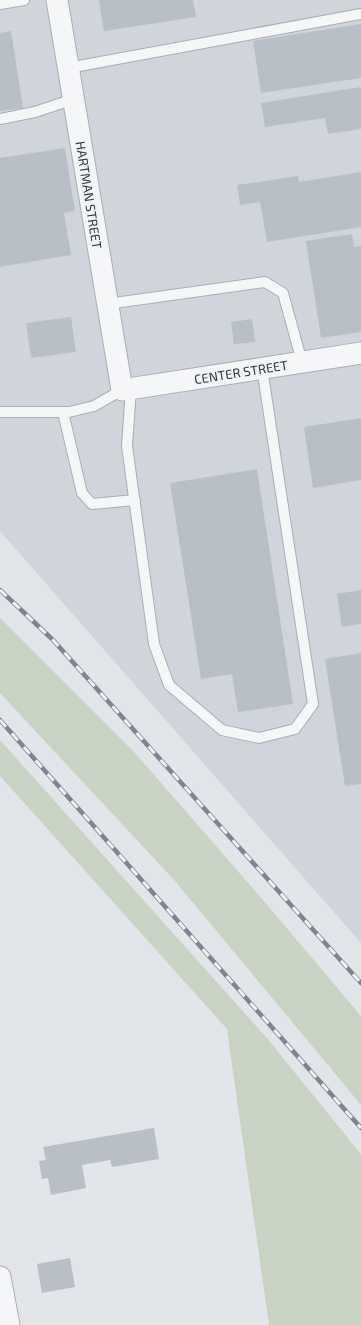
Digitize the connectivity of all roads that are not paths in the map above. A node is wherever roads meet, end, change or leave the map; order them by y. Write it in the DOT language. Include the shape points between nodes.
graph roads {
  1 [pos="24,0"];
  2 [pos="57,0"];
  3 [pos="0,4"];
  4 [pos="361,14"];
  5 [pos="68,68"];
  6 [pos="74,99"];
  7 [pos="0,119"];
  8 [pos="107,304"];
  9 [pos="361,353"];
  10 [pos="302,362"];
  11 [pos="262,368"];
  12 [pos="126,390"];
  13 [pos="0,412"];
  14 [pos="63,412"];
  15 [pos="135,500"];
  16 [pos="0,1277"];
  17 [pos="9,1325"];
  1 -- 3 [label="lane"];
  2 -- 5 [label="street, HARTMAN STREET"];
  4 -- 5 [label="lane"];
  5 -- 6 [label="street, HARTMAN STREET"];
  6 -- 7 [label="lane" via="35,112"];
  6 -- 8 [label="street, HARTMAN STREET"];
  8 -- 10 [label="lane" via="265,282 283,292"];
  8 -- 12 [label="street, HARTMAN STREET"];
  9 -- 10 [label="street, CENTER STREET"];
  10 -- 11 [label="street, CENTER STREET"];
  11 -- 12 [label="street, CENTER STREET"];
  11 -- 15 [label="lane" via="313,704 296,729 259,738 222,730 169,685 154,644"];
  12 -- 14 [label="lane" via="94,406"];
  12 -- 15 [label="lane" via="127,446"];
  13 -- 14 [label="lane"];
  14 -- 15 [label="lane" via="82,493 92,504"];
  16 -- 17 [label="street"];
}
